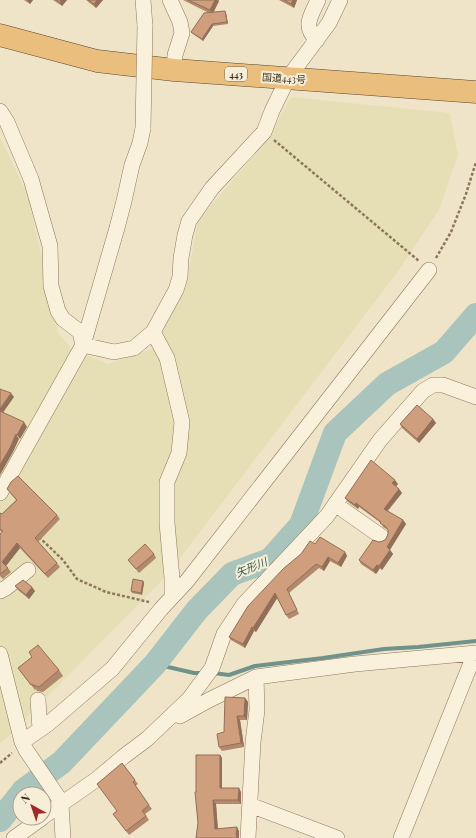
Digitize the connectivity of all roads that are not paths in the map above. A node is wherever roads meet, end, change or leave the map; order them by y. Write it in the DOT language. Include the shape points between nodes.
graph roads {
  1 [pos="170,0"];
  2 [pos="318,0"];
  3 [pos="340,0"];
  4 [pos="140,1"];
  5 [pos="0,36"];
  6 [pos="317,40"];
  7 [pos="174,70"];
  8 [pos="288,78"];
  9 [pos="476,92"];
  10 [pos="0,111"];
  11 [pos="429,270"];
  12 [pos="153,332"];
  13 [pos="83,345"];
  14 [pos="476,397"];
  15 [pos="0,493"];
  16 [pos="335,504"];
  17 [pos="382,537"];
  18 [pos="28,570"];
  19 [pos="0,591"];
  20 [pos="170,600"];
  21 [pos="476,653"];
  22 [pos="0,654"];
  23 [pos="256,677"];
  24 [pos="38,700"];
  25 [pos="160,726"];
  26 [pos="40,729"];
  27 [pos="24,746"];
  28 [pos="59,800"];
  29 [pos="250,805"];
  30 [pos="52,807"];
  31 [pos="31,826"];
  32 [pos="14,838"];
  33 [pos="63,838"];
  34 [pos="248,838"];
  35 [pos="336,838"];
  36 [pos="401,838"];
  1 -- 7 [label="street" via="182,33 175,55"];
  2 -- 6 [label="street" via="309,22 309,28"];
  3 -- 6 [label="street"];
  4 -- 13 [label="street, bridge" via="144,26 143,128"];
  5 -- 7 [label="highway, 国道443号 / 443" via="97,61"];
  6 -- 8 [label="street"];
  7 -- 8 [label="highway, 国道443号 / 443"];
  8 -- 9 [label="highway, 国道443号 / 443"];
  8 -- 12 [label="street" via="264,132 212,188 189,221 176,290"];
  10 -- 13 [label="street" via="31,179 50,246 51,286 58,311 62,319 80,332"];
  11 -- 20 [label="street"];
  12 -- 13 [label="street" via="134,348 114,352"];
  12 -- 20 [label="street" via="167,358 182,422 179,453 167,482 167,523 172,578"];
  13 -- 15 [label="street"];
  14 -- 16 [label="street" via="443,385 433,385 423,391 380,440"];
  16 -- 17 [label="street"];
  16 -- 25 [label="street" via="327,516 244,604 224,634 212,668 189,699"];
  18 -- 19 [label="street"];
  20 -- 26 [label="street" via="112,669"];
  21 -- 23 [label="street" via="355,664"];
  21 -- 36 [label="street"];
  22 -- 27 [label="street"];
  23 -- 25 [label="street"];
  23 -- 29 [label="street" via="257,710"];
  24 -- 26 [label="street"];
  25 -- 28 [label="street" via="97,779"];
  26 -- 27 [label="street"];
  27 -- 28 [label="street"];
  28 -- 30 [label="street"];
  28 -- 33 [label="street"];
  29 -- 34 [label="street"];
  29 -- 35 [label="street"];
  31 -- 32 [label="street"];
}
